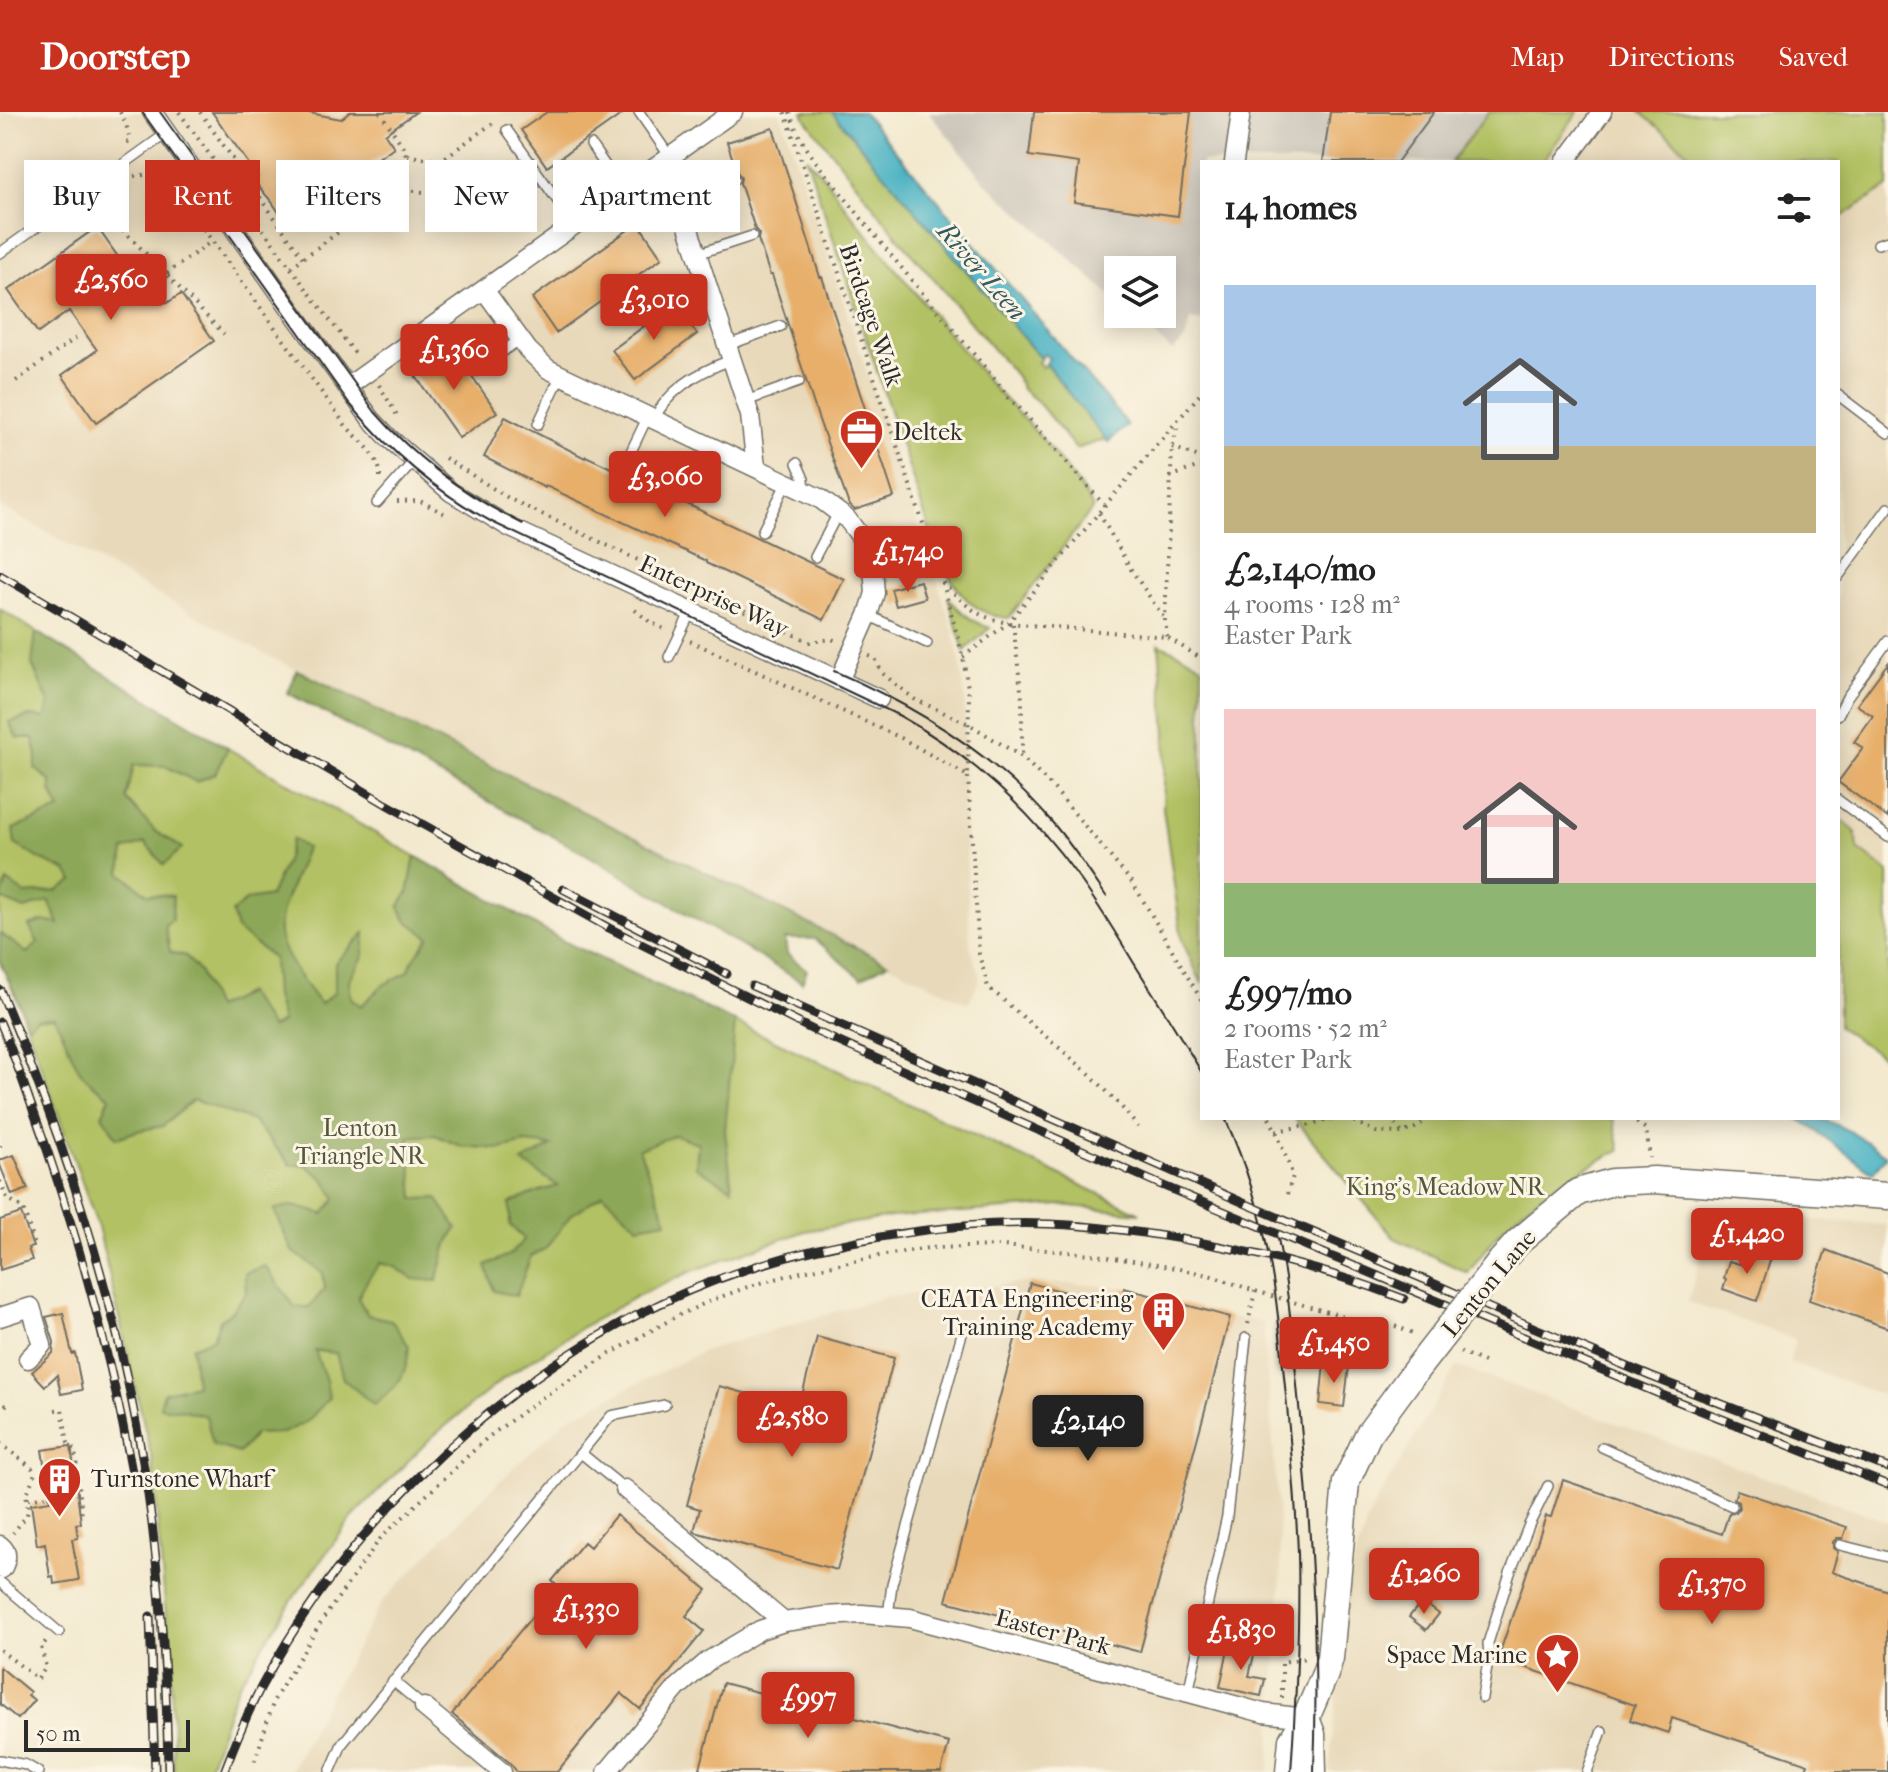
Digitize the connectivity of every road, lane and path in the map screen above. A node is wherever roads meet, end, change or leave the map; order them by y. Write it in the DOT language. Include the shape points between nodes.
graph roads {
  1 [pos="120,112"];
  2 [pos="152,112"];
  3 [pos="179,112"];
  4 [pos="200,112"];
  5 [pos="380,112"];
  6 [pos="639,112"];
  7 [pos="787,112"];
  8 [pos="1241,112"];
  9 [pos="1602,112"];
  10 [pos="723,115"];
  11 [pos="499,118"];
  12 [pos="507,130"];
  13 [pos="167,133"];
  14 [pos="591,145"];
  15 [pos="406,155"];
  16 [pos="670,157"];
  17 [pos="118,160"];
  18 [pos="129,160"];
  19 [pos="405,160"];
  20 [pos="434,160"];
  21 [pos="441,160"];
  22 [pos="601,160"];
  23 [pos="666,160"];
  24 [pos="1234,160"];
  25 [pos="1566,160"];
  26 [pos="129,173"];
  27 [pos="553,194"];
  28 [pos="30,232"];
  29 [pos="126,232"];
  30 [pos="338,232"];
  31 [pos="565,232"];
  32 [pos="690,232"];
  33 [pos="752,236"];
  34 [pos="212,241"];
  35 [pos="0,253"];
  36 [pos="697,254"];
  37 [pos="303,258"];
  38 [pos="290,267"];
  39 [pos="167,273"];
  40 [pos="154,283"];
  41 [pos="485,291"];
  42 [pos="781,326"];
  43 [pos="224,334"];
  44 [pos="80,335"];
  45 [pos="520,339"];
  46 [pos="728,353"];
  47 [pos="369,371"];
  48 [pos="476,371"];
  49 [pos="561,375"];
  50 [pos="16,381"];
  51 [pos="799,382"];
  52 [pos="347,387"];
  53 [pos="1200,394"];
  54 [pos="1840,397"];
  55 [pos="745,401"];
  56 [pos="651,417"];
  57 [pos="1179,420"];
  58 [pos="404,423"];
  59 [pos="538,424"];
  60 [pos="1888,433"];
  61 [pos="1172,447"];
  62 [pos="436,451"];
  63 [pos="1200,457"];
  64 [pos="414,461"];
  65 [pos="797,463"];
  66 [pos="624,466"];
  67 [pos="1200,466"];
  68 [pos="756,467"];
  69 [pos="1170,477"];
  70 [pos="787,482"];
  71 [pos="805,491"];
  72 [pos="386,492"];
  73 [pos="377,503"];
  74 [pos="1105,506"];
  75 [pos="1888,508"];
  76 [pos="838,513"];
  77 [pos="1099,513"];
  78 [pos="460,522"];
  79 [pos="762,532"];
  80 [pos="815,557"];
  81 [pos="1840,574"];
  82 [pos="943,583"];
  83 [pos="625,604"];
  84 [pos="691,611"];
  85 [pos="868,615"];
  86 [pos="1165,620"];
  87 [pos="1011,623"];
  88 [pos="679,637"];
  89 [pos="1167,637"];
  90 [pos="1888,641"];
  91 [pos="927,643"];
  92 [pos="853,648"];
  93 [pos="669,657"];
  94 [pos="963,657"];
  95 [pos="1200,658"];
  96 [pos="882,673"];
  97 [pos="839,681"];
  98 [pos="879,699"];
  99 [pos="1840,711"];
  100 [pos="969,724"];
  101 [pos="1022,757"];
  102 [pos="968,776"];
  103 [pos="1840,801"];
  104 [pos="1888,837"];
  105 [pos="1200,998"];
  106 [pos="1270,1120"];
  107 [pos="1327,1120"];
  108 [pos="1351,1120"];
  109 [pos="1392,1120"];
  110 [pos="1426,1120"];
  111 [pos="1633,1120"];
  112 [pos="1138,1127"];
  113 [pos="1276,1131"];
  114 [pos="1402,1133"];
  115 [pos="0,1145"];
  116 [pos="0,1152"];
  117 [pos="1654,1180"];
  118 [pos="0,1181"];
  119 [pos="1888,1196"];
  120 [pos="1286,1197"];
  121 [pos="35,1245"];
  122 [pos="1255,1291"];
  123 [pos="0,1317"];
  124 [pos="963,1330"];
  125 [pos="1417,1335"];
  126 [pos="1246,1338"];
  127 [pos="1457,1351"];
  128 [pos="28,1359"];
  129 [pos="1484,1362"];
  130 [pos="8,1403"];
  131 [pos="665,1405"];
  132 [pos="55,1410"];
  133 [pos="0,1412"];
  134 [pos="0,1443"];
  135 [pos="1602,1447"];
  136 [pos="581,1453"];
  137 [pos="1548,1486"];
  138 [pos="625,1489"];
  139 [pos="80,1493"];
  140 [pos="69,1494"];
  141 [pos="55,1495"];
  142 [pos="28,1499"];
  143 [pos="1732,1506"];
  144 [pos="82,1513"];
  145 [pos="1840,1545"];
  146 [pos="2,1546"];
  147 [pos="1888,1557"];
  148 [pos="1,1574"];
  149 [pos="888,1616"];
  150 [pos="784,1622"];
  151 [pos="58,1631"];
  152 [pos="0,1650"];
  153 [pos="393,1681"];
  154 [pos="1188,1693"];
  155 [pos="1482,1698"];
  156 [pos="424,1707"];
  157 [pos="1306,1718"];
  158 [pos="1602,1731"];
  159 [pos="0,1760"];
  160 [pos="255,1761"];
  161 [pos="38,1772"];
  162 [pos="330,1772"];
  163 [pos="502,1772"];
  164 [pos="607,1772"];
  165 [pos="1289,1772"];
  166 [pos="1313,1772"];
  167 [pos="1587,1772"];
  1 -- 17 [label="path" via="130,140"];
  2 -- 13 [label="street, Enterprise Way"];
  3 -- 38 [label="path"];
  4 -- 37 [label="path"];
  5 -- 15 [label="path"];
  6 -- 16 [label="lane"];
  7 -- 74 [label="path" via="813,156 900,267"];
  7 -- 82 [label="path, Birdcage Walk"];
  8 -- 24 [label="street"];
  9 -- 25 [label="street"];
  10 -- 16 [label="street"];
  11 -- 21 [label="path"];
  12 -- 27 [label="lane"];
  13 -- 18 [label="lane"];
  13 -- 52 [label="street, Enterprise Way"];
  14 -- 22 [label="lane"];
  15 -- 19 [label="path"];
  15 -- 20 [label="path"];
  16 -- 23 [label="street"];
  26 -- 34 [label="path" via="169,181"];
  28 -- 35 [label="lane"];
  29 -- 39 [label="path"];
  30 -- 37 [label="path"];
  31 -- 41 [label="street"];
  32 -- 36 [label="street"];
  33 -- 36 [label="lane"];
  34 -- 39 [label="path"];
  34 -- 72 [label="path" via="346,426 375,457 381,472 378,485"];
  36 -- 46 [label="street"];
  37 -- 38 [label="path"];
  38 -- 47 [label="path"];
  39 -- 40 [label="path"];
  39 -- 43 [label="path"];
  41 -- 45 [label="street"];
  41 -- 47 [label="street"];
  42 -- 46 [label="lane"];
  44 -- 50 [label="path"];
  45 -- 48 [label="lane"];
  45 -- 49 [label="street" via="542,365"];
  46 -- 55 [label="street"];
  46 -- 56 [label="lane" via="674,391"];
  47 -- 52 [label="street"];
  47 -- 58 [label="path"];
  49 -- 56 [label="street"];
  49 -- 59 [label="lane"];
  51 -- 55 [label="lane"];
  52 -- 64 [label="street, Enterprise Way"];
  53 -- 57 [label="path"];
  54 -- 60 [label="lane"];
  55 -- 68 [label="street"];
  56 -- 66 [label="lane"];
  56 -- 68 [label="street"];
  57 -- 61 [label="path"];
  57 -- 74 [label="path"];
  61 -- 63 [label="path"];
  61 -- 69 [label="path"];
  62 -- 92 [label="path, Enterprise Way" via="510,499 810,642 832,639"];
  64 -- 72 [label="lane"];
  64 -- 84 [label="street, Enterprise Way" via="451,492 509,527"];
  65 -- 71 [label="lane"];
  67 -- 69 [label="path"];
  68 -- 70 [label="street"];
  69 -- 86 [label="path"];
  70 -- 71 [label="street"];
  70 -- 79 [label="lane"];
  71 -- 76 [label="street"];
  72 -- 73 [label="lane"];
  72 -- 78 [label="path" via="397,502 420,501"];
  74 -- 77 [label="path"];
  75 -- 81 [label="lane"];
  76 -- 80 [label="lane"];
  76 -- 85 [label="street" via="863,540 873,568 875,593"];
  77 -- 86 [label="path"];
  77 -- 87 [label="path"];
  82 -- 87 [label="path, Birdcage Walk" via="986,619"];
  82 -- 94 [label="path"];
  83 -- 88 [label="path"];
  84 -- 88 [label="lane"];
  84 -- 97 [label="street, Enterprise Way"];
  85 -- 91 [label="lane"];
  85 -- 92 [label="street"];
  86 -- 89 [label="path"];
  87 -- 89 [label="path, Birdcage Walk"];
  87 -- 94 [label="path"];
  87 -- 101 [label="path" via="1022,699"];
  88 -- 93 [label="lane"];
  88 -- 102 [label="path" via="901,738"];
  89 -- 95 [label="path, Birdcage Walk"];
  90 -- 99 [label="lane"];
  92 -- 97 [label="street"];
  94 -- 100 [label="path"];
  96 -- 100 [label="path" via="914,699"];
  97 -- 98 [label="street, Enterprise Way"];
  100 -- 101 [label="path"];
  100 -- 102 [label="path"];
  101 -- 105 [label="path" via="1134,885"];
  102 -- 112 [label="path" via="979,954 988,987 1091,1075"];
  103 -- 104 [label="lane"];
  106 -- 113 [label="path"];
  107 -- 113 [label="path"];
  108 -- 114 [label="path" via="1376,1132"];
  109 -- 114 [label="path"];
  110 -- 114 [label="path"];
  111 -- 117 [label="path" via="1646,1129"];
  113 -- 120 [label="path" via="1293,1176"];
  115 -- 116 [label="path"];
  117 -- 119 [label="street, Lenton Lane"];
  117 -- 157 [label="street, Lenton Lane, bridge" via="1612,1182 1578,1192 1518,1242 1368,1435 1346,1482 1330,1658"];
  118 -- 121 [label="path" via="7,1198 23,1208"];
  122 -- 125 [label="path"];
  122 -- 126 [label="path"];
  122 -- 160 [label="path" via="1212,1276 1091,1254 1003,1246 928,1248 808,1270 750,1286 677,1316 543,1397 487,1438 380,1539 274,1700"];
  123 -- 128 [label="street" via="31,1307 42,1345"];
  124 -- 149 [label="lane" via="892,1584"];
  126 -- 154 [label="lane" via="1227,1516"];
  127 -- 129 [label="path"];
  130 -- 133 [label="path"];
  131 -- 136 [label="lane" via="611,1416"];
  132 -- 139 [label="path" via="62,1409 68,1443 75,1451"];
  134 -- 142 [label="path" via="34,1471"];
  135 -- 143 [label="lane"];
  136 -- 138 [label="lane"];
  136 -- 153 [label="lane"];
  137 -- 155 [label="lane" via="1510,1573 1488,1643"];
  138 -- 150 [label="street"];
  139 -- 140 [label="path"];
  139 -- 144 [label="path"];
  141 -- 142 [label="path"];
  142 -- 146 [label="path" via="27,1515"];
  145 -- 147 [label="lane"];
  146 -- 148 [label="street" via="6,1560"];
  148 -- 151 [label="lane"];
  149 -- 150 [label="street, Easter Park"];
  149 -- 154 [label="street, Easter Park"];
  150 -- 164 [label="street, Easter Park" via="760,1630 696,1670"];
  151 -- 152 [label="path" via="41,1647 46,1667 38,1679"];
  153 -- 156 [label="lane"];
  153 -- 162 [label="lane" via="342,1744"];
  154 -- 157 [label="street, Easter Park" via="1263,1713"];
  156 -- 163 [label="street"];
  157 -- 165 [label="street, Lenton Lane" via="1292,1740"];
  157 -- 166 [label="street"];
  158 -- 167 [label="lane"];
  159 -- 161 [label="lane"];
}
